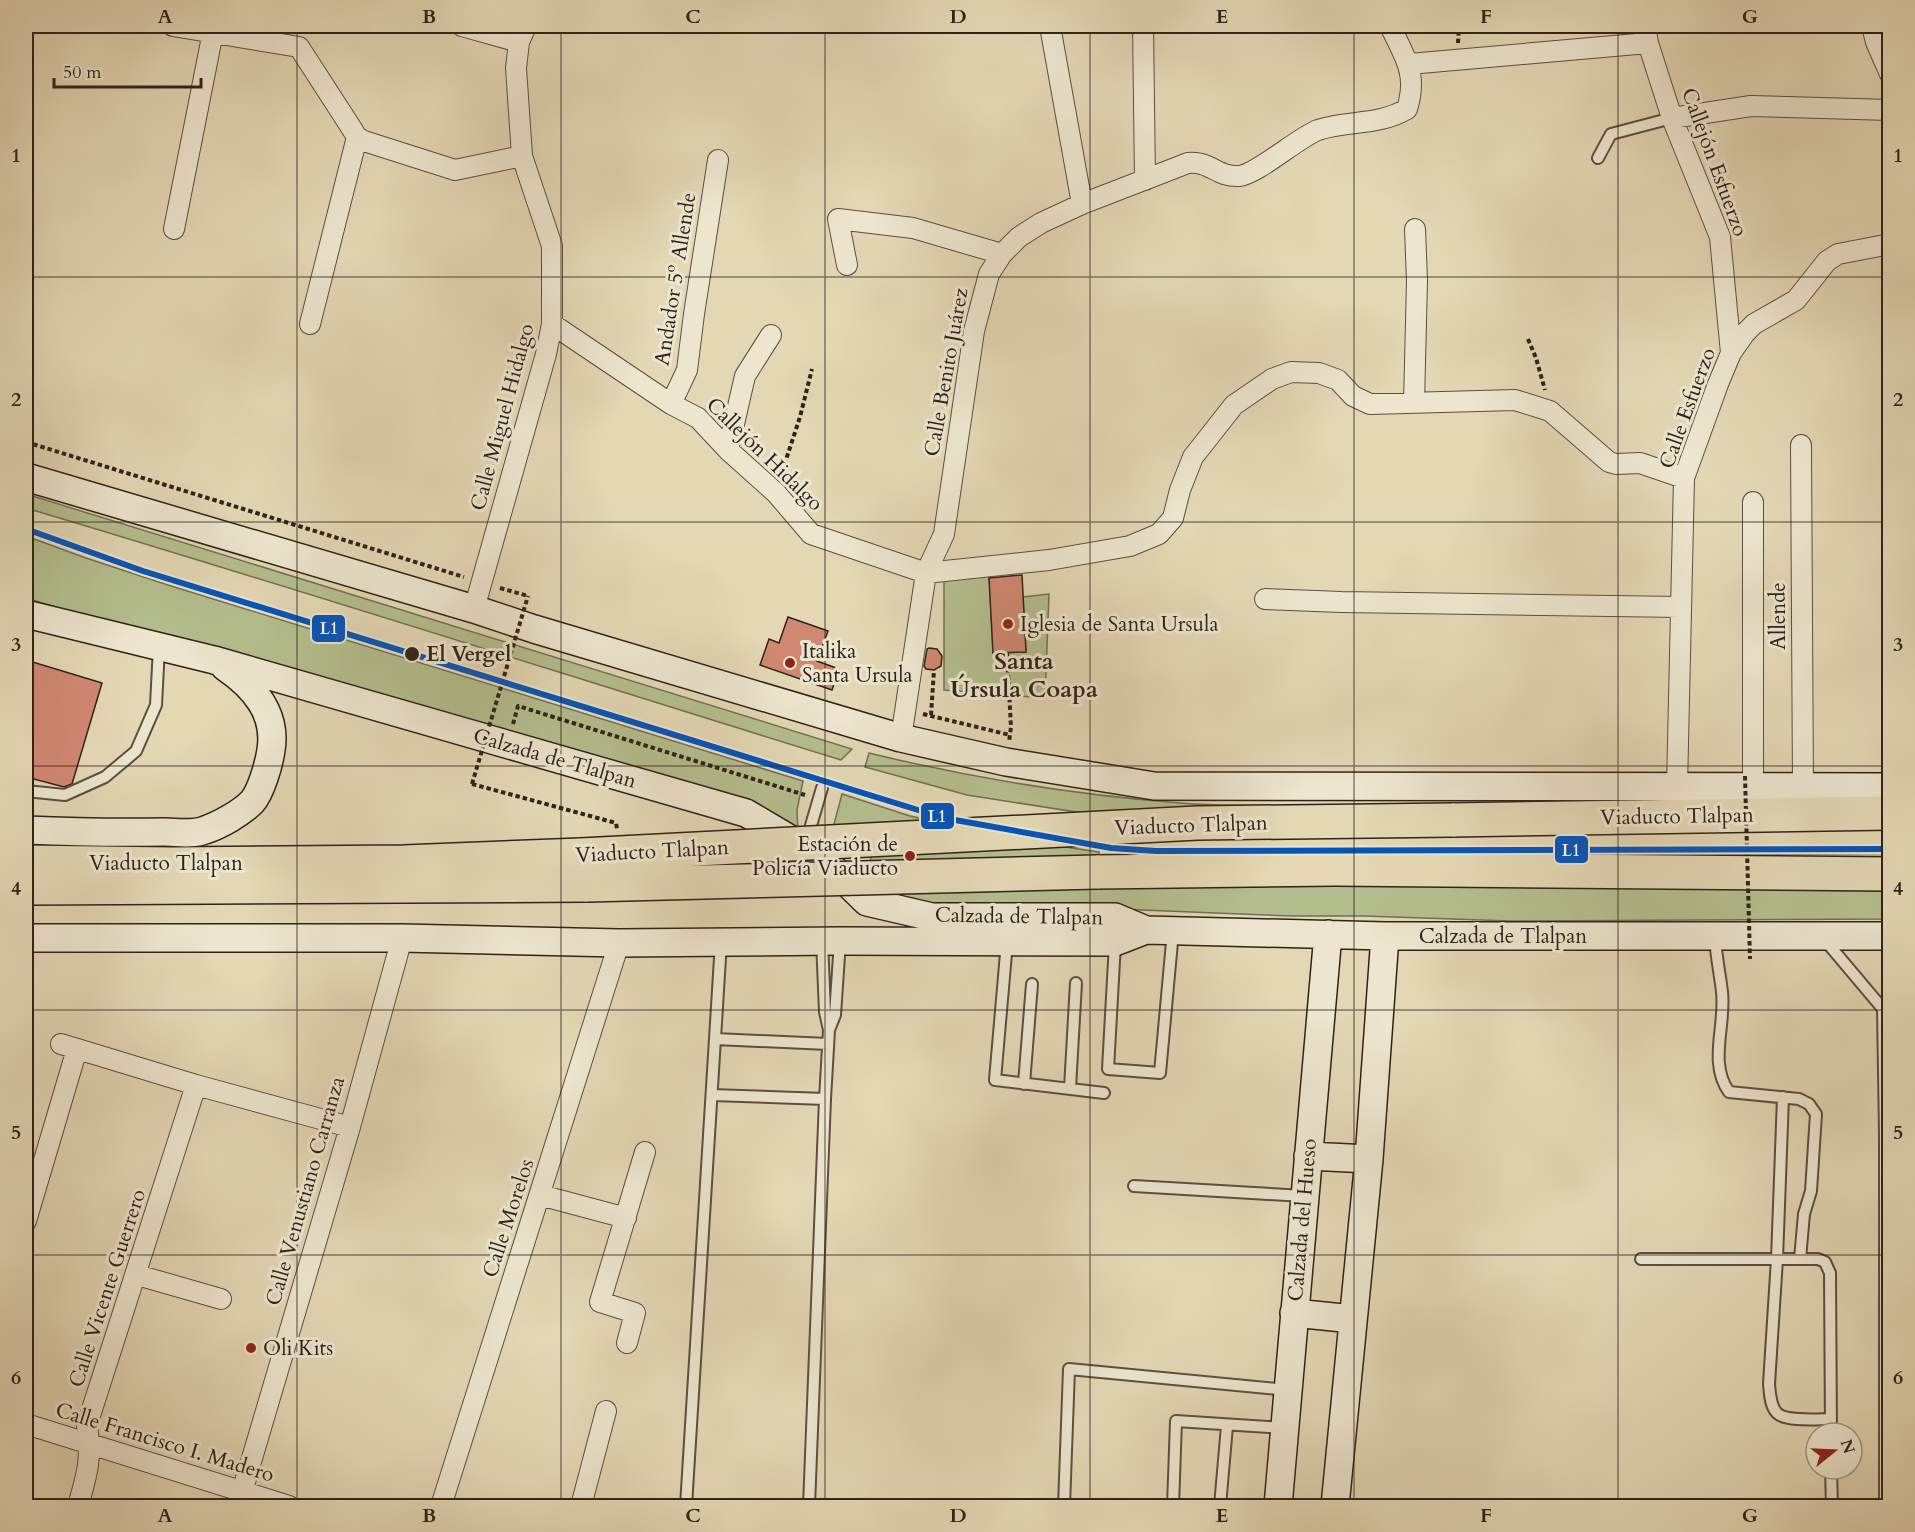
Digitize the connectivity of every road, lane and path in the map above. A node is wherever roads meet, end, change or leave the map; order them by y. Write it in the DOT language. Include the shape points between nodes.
graph roads {
  1 [pos="173,26"];
  2 [pos="462,26"];
  3 [pos="1050,26"];
  4 [pos="1143,26"];
  5 [pos="1390,26"];
  6 [pos="1872,26"];
  7 [pos="214,29"];
  8 [pos="523,34"];
  9 [pos="1647,34"];
  10 [pos="1409,64"];
  11 [pos="1890,74"];
  12 [pos="1890,110"];
  13 [pos="1672,118"];
  14 [pos="357,136"];
  15 [pos="522,156"];
  16 [pos="1598,158"];
  17 [pos="718,160"];
  18 [pos="1145,180"];
  19 [pos="1082,204"];
  20 [pos="174,229"];
  21 [pos="1415,229"];
  22 [pos="1890,244"];
  23 [pos="1002,254"];
  24 [pos="847,266"];
  25 [pos="310,324"];
  26 [pos="552,324"];
  27 [pos="771,335"];
  28 [pos="1528,339"];
  29 [pos="1731,353"];
  30 [pos="812,369"];
  31 [pos="1414,403"];
  32 [pos="671,404"];
  33 [pos="1550,411"];
  34 [pos="26,442"];
  35 [pos="1801,445"];
  36 [pos="728,450"];
  37 [pos="26,477"];
  38 [pos="780,478"];
  39 [pos="1684,478"];
  40 [pos="1753,502"];
  41 [pos="926,573"];
  42 [pos="482,582"];
  43 [pos="1265,599"];
  44 [pos="1681,607"];
  45 [pos="474,609"];
  46 [pos="26,614"];
  47 [pos="159,647"];
  48 [pos="1007,653"];
  49 [pos="214,660"];
  50 [pos="934,670"];
  51 [pos="905,710"];
  52 [pos="931,715"];
  53 [pos="489,727"];
  54 [pos="500,730"];
  55 [pos="510,733"];
  56 [pos="1010,735"];
  57 [pos="901,738"];
  58 [pos="1006,762"];
  59 [pos="1749,781"];
  60 [pos="1677,787"];
  61 [pos="1803,787"];
  62 [pos="1890,787"];
  63 [pos="822,788"];
  64 [pos="26,791"];
  65 [pos="500,792"];
  66 [pos="803,794"];
  67 [pos="1890,813"];
  68 [pos="26,830"];
  69 [pos="805,848"];
  70 [pos="26,862"];
  71 [pos="584,870"];
  72 [pos="1890,874"];
  73 [pos="26,888"];
  74 [pos="1146,930"];
  75 [pos="1173,931"];
  76 [pos="1328,934"];
  77 [pos="1385,936"];
  78 [pos="1822,936"];
  79 [pos="1890,936"];
  80 [pos="1715,937"];
  81 [pos="26,938"];
  82 [pos="402,938"];
  83 [pos="831,941"];
  84 [pos="721,942"];
  85 [pos="1007,942"];
  86 [pos="1115,942"];
  87 [pos="619,943"];
  88 [pos="1750,959"];
  89 [pos="1076,983"];
  90 [pos="1032,984"];
  91 [pos="1886,1009"];
  92 [pos="829,1030"];
  93 [pos="715,1039"];
  94 [pos="828,1044"];
  95 [pos="1024,1084"];
  96 [pos="196,1085"];
  97 [pos="1070,1088"];
  98 [pos="1104,1093"];
  99 [pos="712,1095"];
  100 [pos="1783,1098"];
  101 [pos="825,1099"];
  102 [pos="350,1127"];
  103 [pos="1887,1133"];
  104 [pos="645,1152"];
  105 [pos="1308,1156"];
  106 [pos="1369,1160"];
  107 [pos="1134,1186"];
  108 [pos="540,1195"];
  109 [pos="1304,1196"];
  110 [pos="626,1218"];
  111 [pos="26,1221"];
  112 [pos="1641,1258"];
  113 [pos="1777,1259"];
  114 [pos="1800,1259"];
  115 [pos="137,1275"];
  116 [pos="221,1299"];
  117 [pos="1294,1313"];
  118 [pos="1353,1319"];
  119 [pos="627,1343"];
  120 [pos="1288,1390"];
  121 [pos="606,1411"];
  122 [pos="1831,1419"];
  123 [pos="26,1424"];
  124 [pos="1227,1426"];
  125 [pos="1285,1428"];
  126 [pos="90,1444"];
  127 [pos="1831,1481"];
  128 [pos="242,1492"];
  129 [pos="78,1506"];
  130 [pos="289,1506"];
  131 [pos="441,1506"];
  132 [pos="580,1506"];
  133 [pos="686,1506"];
  134 [pos="809,1506"];
  135 [pos="1064,1506"];
  136 [pos="1173,1506"];
  137 [pos="1220,1506"];
  138 [pos="1278,1506"];
  139 [pos="1335,1506"];
  140 [pos="1832,1506"];
  141 [pos="1885,1506"];
  1 -- 7 [label="street"];
  2 -- 8 [label="street"];
  3 -- 19 [label="street"];
  4 -- 18 [label="street"];
  5 -- 10 [label="street"];
  6 -- 11 [label="street"];
  7 -- 14 [label="street" via="299,47"];
  7 -- 20 [label="street"];
  8 -- 15 [label="street, Calle Miguel Hidalgo" via="516,68"];
  9 -- 10 [label="street"];
  9 -- 13 [label="street, Callejón Esfuerzo"];
  10 -- 18 [label="street, Calle Benito Juárez" via="1412,91 1407,109 1393,117 1318,130 1242,176 1226,176 1200,162"];
  12 -- 13 [label="street" via="1751,106"];
  13 -- 16 [label="lane" via="1611,134"];
  13 -- 29 [label="street, Callejón Esfuerzo" via="1720,237"];
  14 -- 15 [label="street" via="455,170"];
  14 -- 25 [label="street"];
  15 -- 26 [label="street, Calle Miguel Hidalgo" via="552,246"];
  17 -- 32 [label="street, Andador 5º Allende" via="687,370"];
  18 -- 19 [label="street, Calle Benito Juárez"];
  19 -- 23 [label="street, Calle Benito Juárez" via="1027,232"];
  21 -- 31 [label="street"];
  22 -- 29 [label="street, Calle Esfuerzo" via="1838,254 1827,261 1796,300 1754,324"];
  23 -- 24 [label="street" via="913,228 838,219"];
  23 -- 41 [label="street, Calle Benito Juárez" via="989,274 974,331 944,534"];
  26 -- 32 [label="street, Callejón Hidalgo"];
  26 -- 42 [label="street, Calle Miguel Hidalgo"];
  27 -- 36 [label="street" via="745,376"];
  28 -- 33 [label="path"];
  29 -- 39 [label="street, Calle Esfuerzo"];
  30 -- 38 [label="path"];
  31 -- 33 [label="street" via="1515,400"];
  31 -- 41 [label="street" via="1370,404 1353,396 1338,380 1319,373 1290,372 1272,379 1234,405 1193,457 1173,518 1159,534 1130,546 1049,560"];
  32 -- 36 [label="street, Callejón Hidalgo" via="698,418"];
  33 -- 39 [label="street" via="1609,462 1640,463"];
  34 -- 42 [label="path"];
  35 -- 61 [label="street, Allende"];
  36 -- 41 [label="street, Callejón Hidalgo" via="776,493 811,534"];
  37 -- 45 [label="main road"];
  39 -- 44 [label="street, Calle Esfuerzo"];
  40 -- 59 [label="street"];
  41 -- 51 [label="street, Calle Benito Juárez"];
  42 -- 45 [label="street, Calle Miguel Hidalgo"];
  42 -- 53 [label="path, bridge" via="528,596"];
  43 -- 44 [label="street"];
  44 -- 60 [label="street, Calle Esfuerzo"];
  45 -- 57 [label="main road"];
  46 -- 47 [label="main road, Calzada de Tlalpan"];
  47 -- 49 [label="main road, Calzada de Tlalpan"];
  47 -- 64 [label="lane" via="156,705 136,751 105,777 65,795"];
  48 -- 56 [label="path"];
  49 -- 68 [label="main road, Viaducto Tlalpan" via="244,680 262,703 271,724 272,749 253,801 203,831"];
  49 -- 69 [label="main road, Calzada de Tlalpan" via="746,813"];
  50 -- 52 [label="path"];
  51 -- 52 [label="path"];
  51 -- 57 [label="street, Calle Benito Juárez"];
  52 -- 56 [label="path"];
  53 -- 54 [label="path"];
  53 -- 65 [label="path, bridge" via="472,784"];
  55 -- 66 [label="path" via="518,706"];
  56 -- 58 [label="path"];
  57 -- 58 [label="main road"];
  58 -- 60 [label="main road" via="1154,786"];
  59 -- 60 [label="main road"];
  59 -- 61 [label="main road"];
  59 -- 88 [label="path, bridge"];
  61 -- 62 [label="main road"];
  63 -- 69 [label="lane"];
  67 -- 71 [label="highway, Viaducto Tlalpan, bridge" via="1197,823"];
  69 -- 74 [label="main road, Calzada de Tlalpan" via="822,858 867,902 932,917 1115,917"];
  70 -- 71 [label="highway, Viaducto Tlalpan" via="393,862"];
  71 -- 72 [label="highway, Viaducto Tlalpan, bridge" via="1096,872 1335,868"];
  71 -- 73 [label="highway, Viaducto Tlalpan"];
  74 -- 75 [label="main road, Calzada de Tlalpan"];
  74 -- 86 [label="main road"];
  75 -- 76 [label="main road, Calzada de Tlalpan"];
  75 -- 86 [label="lane" via="1160,1073 1108,1069"];
  76 -- 77 [label="main road, Calzada de Tlalpan"];
  76 -- 105 [label="main road, Calzada del Hueso"];
  77 -- 80 [label="main road, Calzada de Tlalpan"];
  77 -- 106 [label="main road"];
  78 -- 79 [label="main road, Calzada de Tlalpan"];
  78 -- 80 [label="main road, Calzada de Tlalpan"];
  78 -- 91 [label="lane"];
  80 -- 100 [label="lane" via="1723,994 1719,1060 1723,1084 1730,1092"];
  81 -- 82 [label="main road"];
  82 -- 87 [label="main road"];
  82 -- 102 [label="street, Calle Venustiano Carranza"];
  83 -- 84 [label="main road"];
  83 -- 85 [label="main road"];
  83 -- 92 [label="lane" via="825,1012"];
  83 -- 92 [label="lane" via="836,1015"];
  84 -- 87 [label="main road"];
  84 -- 93 [label="lane"];
  85 -- 86 [label="main road"];
  85 -- 95 [label="lane" via="995,1080"];
  87 -- 108 [label="street, Calle Morelos"];
  89 -- 97 [label="lane"];
  90 -- 95 [label="lane"];
  91 -- 103 [label="lane"];
  92 -- 94 [label="lane"];
  93 -- 94 [label="lane"];
  93 -- 99 [label="lane"];
  94 -- 101 [label="lane"];
  95 -- 97 [label="lane"];
  96 -- 102 [label="street"];
  96 -- 111 [label="street" via="69,1047"];
  96 -- 115 [label="street, Calle Vicente Guerrero"];
  97 -- 98 [label="lane"];
  99 -- 101 [label="lane"];
  99 -- 133 [label="lane"];
  100 -- 113 [label="lane"];
  100 -- 114 [label="lane" via="1799,1099 1816,1114 1811,1191 1804,1214"];
  101 -- 134 [label="lane"];
  102 -- 128 [label="street, Calle Venustiano Carranza"];
  103 -- 141 [label="lane"];
  104 -- 110 [label="street"];
  105 -- 106 [label="main road"];
  105 -- 109 [label="main road, Calzada del Hueso"];
  106 -- 118 [label="main road"];
  107 -- 109 [label="lane"];
  108 -- 110 [label="street"];
  108 -- 131 [label="street, Calle Morelos"];
  109 -- 117 [label="main road, Calzada del Hueso"];
  110 -- 119 [label="street" via="600,1302 635,1313"];
  112 -- 113 [label="lane"];
  113 -- 114 [label="lane"];
  113 -- 122 [label="lane" via="1771,1401 1777,1413 1788,1418"];
  114 -- 122 [label="lane" via="1825,1262 1830,1272"];
  115 -- 116 [label="street"];
  115 -- 126 [label="street, Calle Vicente Guerrero" via="87,1425"];
  117 -- 118 [label="main road"];
  117 -- 120 [label="main road, Calzada del Hueso"];
  118 -- 139 [label="main road"];
  120 -- 125 [label="main road, Calzada del Hueso"];
  120 -- 135 [label="lane" via="1069,1369"];
  121 -- 132 [label="street"];
  123 -- 126 [label="street, Calle Francisco I. Madero"];
  124 -- 125 [label="lane"];
  124 -- 136 [label="lane" via="1176,1421"];
  124 -- 137 [label="lane"];
  125 -- 138 [label="main road, Calzada del Hueso"];
  126 -- 128 [label="street, Calle Francisco I. Madero"];
  126 -- 129 [label="street, Calle Vicente Guerrero" via="90,1464"];
  127 -- 140 [label="lane"];
  128 -- 130 [label="street, Calle Francisco I. Madero"];
}
